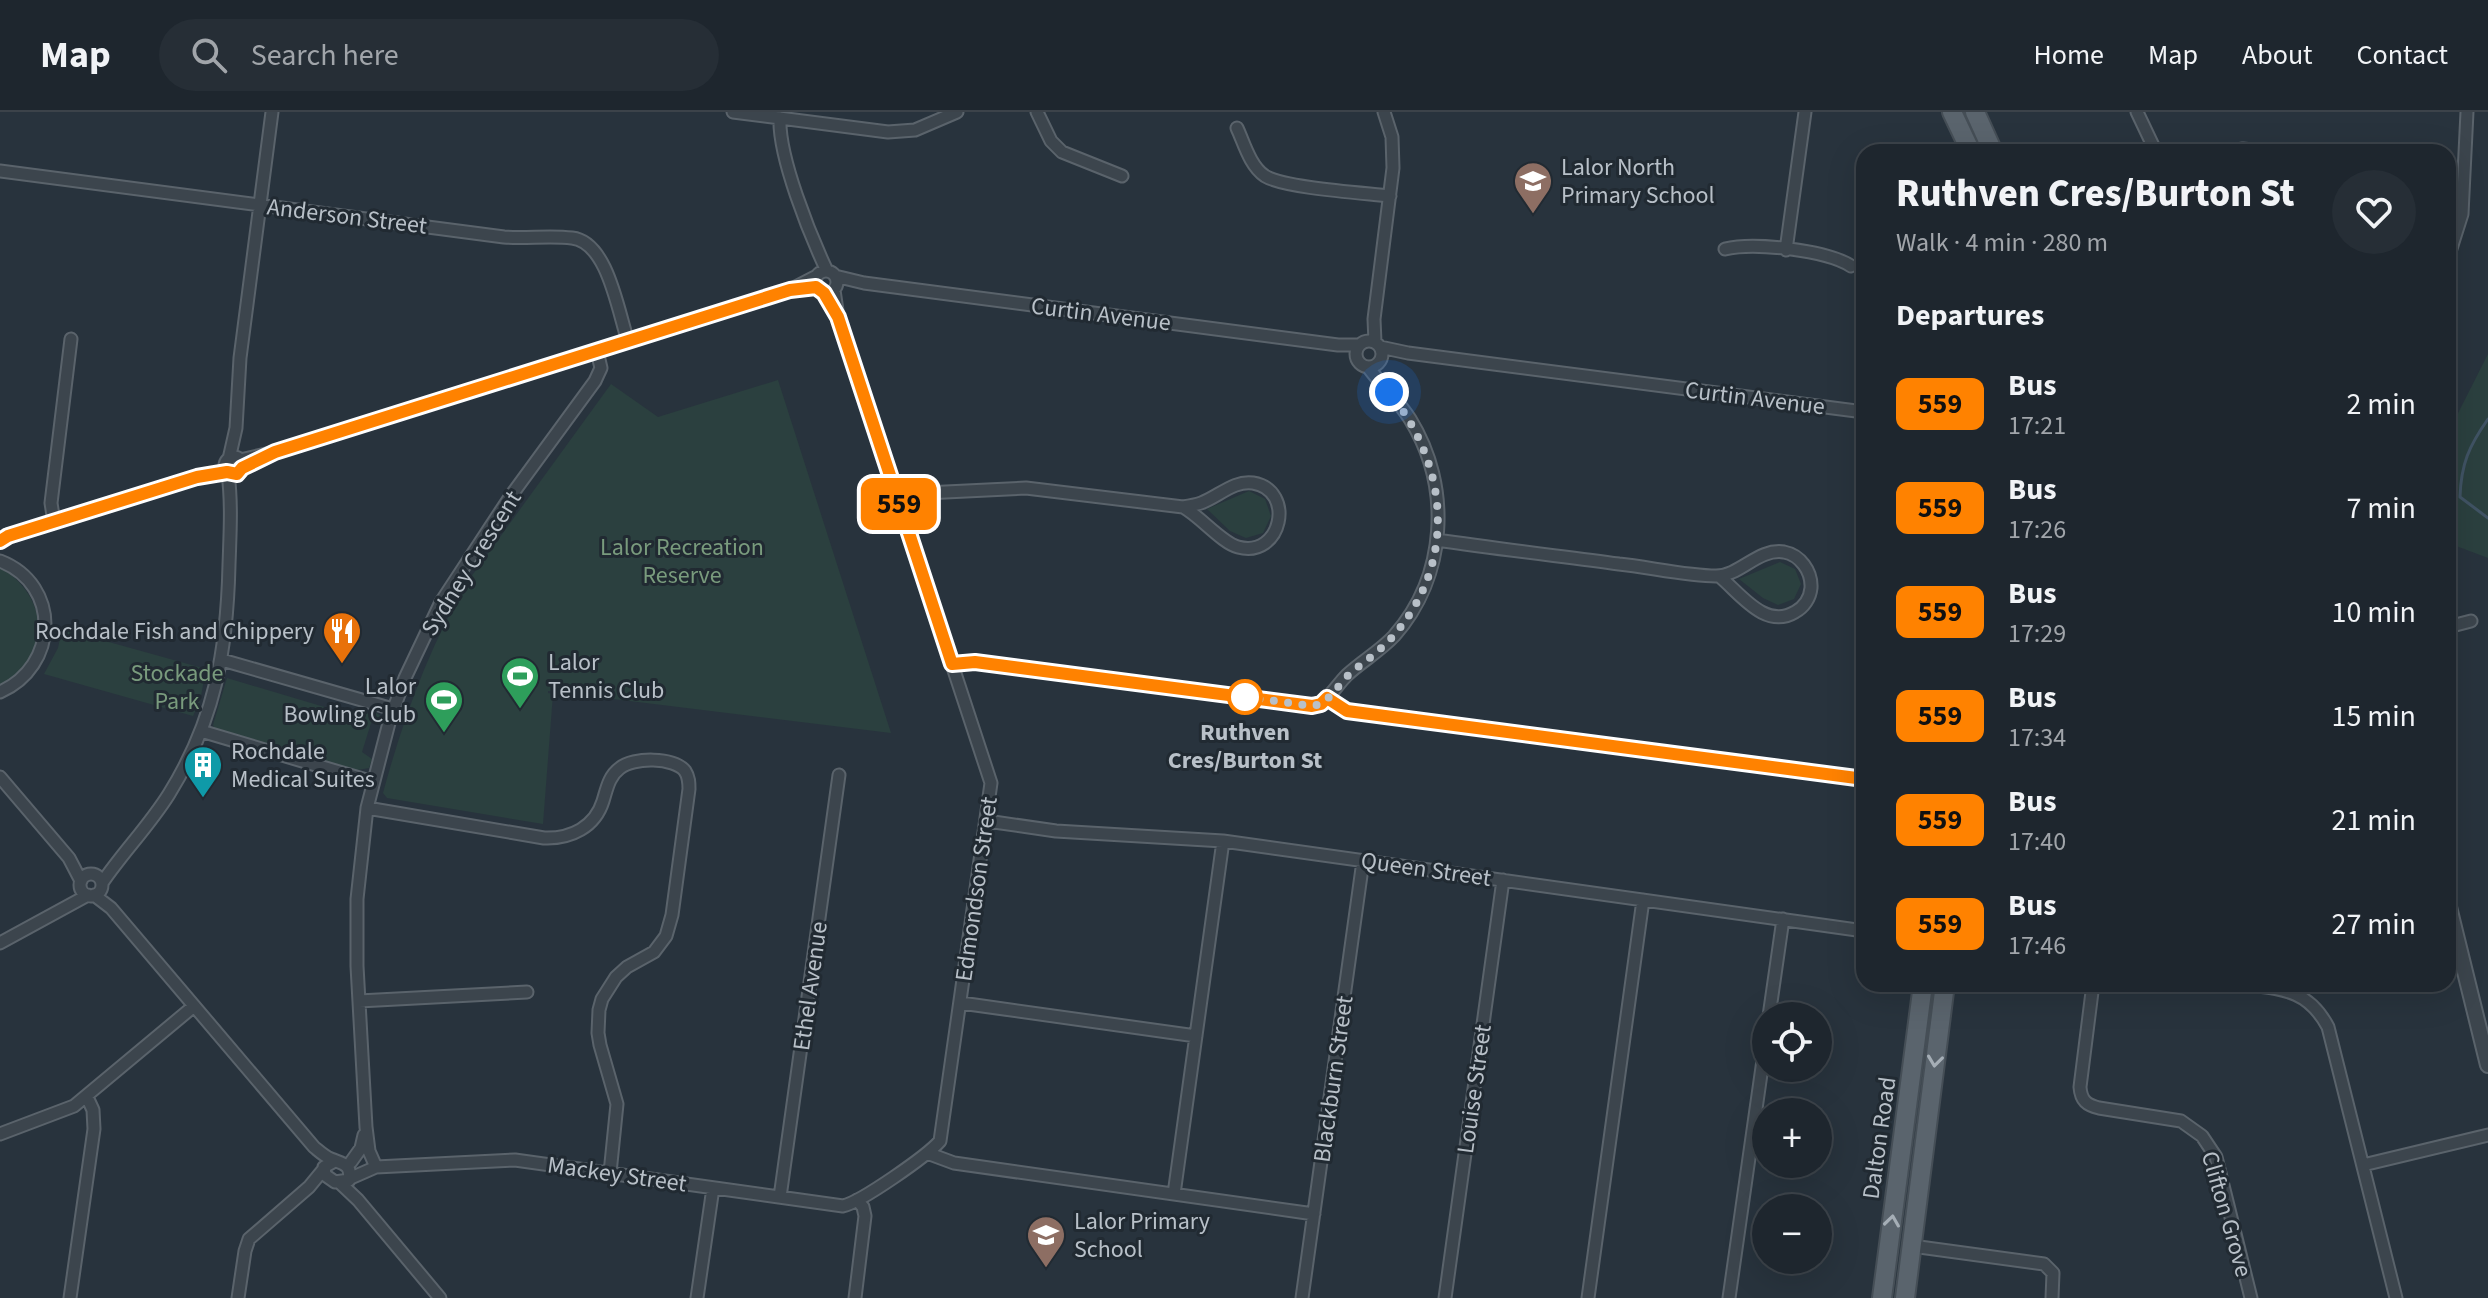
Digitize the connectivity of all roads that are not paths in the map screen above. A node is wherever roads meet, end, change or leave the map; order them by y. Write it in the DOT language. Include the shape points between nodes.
graph roads {
  1 [pos="272,112"];
  2 [pos="733,112"];
  3 [pos="957,112"];
  4 [pos="1037,112"];
  5 [pos="1384,112"];
  6 [pos="1805,112"];
  7 [pos="1952,112"];
  8 [pos="1975,112"];
  9 [pos="2137,112"];
  10 [pos="2467,112"];
  11 [pos="780,118"];
  12 [pos="1237,128"];
  13 [pos="1967,144"];
  14 [pos="1989,144"];
  15 [pos="2152,144"];
  16 [pos="0,171"];
  17 [pos="1122,176"];
  18 [pos="1390,196"];
  19 [pos="260,205"];
  20 [pos="2456,233"];
  21 [pos="1725,249"];
  22 [pos="1786,250"];
  23 [pos="1851,266"];
  24 [pos="825,282"];
  25 [pos="71,339"];
  26 [pos="628,341"];
  27 [pos="597,351"];
  28 [pos="1371,352"];
  29 [pos="1856,411"];
  30 [pos="234,466"];
  31 [pos="897,499"];
  32 [pos="1183,507"];
  33 [pos="54,522"];
  34 [pos="1437,540"];
  35 [pos="0,541"];
  36 [pos="0,561"];
  37 [pos="1719,576"];
  38 [pos="2471,621"];
  39 [pos="2456,625"];
  40 [pos="222,660"];
  41 [pos="952,664"];
  42 [pos="0,692"];
  43 [pos="1327,698"];
  44 [pos="393,709"];
  45 [pos="201,731"];
  46 [pos="839,775"];
  47 [pos="0,777"];
  48 [pos="1856,778"];
  49 [pos="373,782"];
  50 [pos="367,808"];
  51 [pos="987,821"];
  52 [pos="1223,841"];
  53 [pos="1363,861"];
  54 [pos="1503,880"];
  55 [pos="91,884"];
  56 [pos="1643,900"];
  57 [pos="1783,919"];
  58 [pos="1856,930"];
  59 [pos="2456,935"];
  60 [pos="0,943"];
  61 [pos="527,992"];
  62 [pos="1922,992"];
  63 [pos="1944,992"];
  64 [pos="2092,992"];
  65 [pos="2289,992"];
  66 [pos="359,1001"];
  67 [pos="1771,1002"];
  68 [pos="961,1003"];
  69 [pos="194,1006"];
  70 [pos="1196,1036"];
  71 [pos="2488,1065"];
  72 [pos="1760,1082"];
  73 [pos="87,1097"];
  74 [pos="366,1127"];
  75 [pos="0,1134"];
  76 [pos="2488,1135"];
  77 [pos="927,1153"];
  78 [pos="2363,1165"];
  79 [pos="376,1167"];
  80 [pos="338,1171"];
  81 [pos="610,1173"];
  82 [pos="713,1188"];
  83 [pos="1174,1194"];
  84 [pos="780,1197"];
  85 [pos="857,1200"];
  86 [pos="1314,1214"];
  87 [pos="1912,1246"];
  88 [pos="70,1298"];
  89 [pos="238,1298"];
  90 [pos="440,1298"];
  91 [pos="697,1298"];
  92 [pos="855,1298"];
  93 [pos="1302,1298"];
  94 [pos="1445,1298"];
  95 [pos="1588,1298"];
  96 [pos="1729,1298"];
  97 [pos="1882,1298"];
  98 [pos="1905,1298"];
  99 [pos="2052,1298"];
  100 [pos="2251,1298"];
  101 [pos="2396,1298"];
  1 -- 19 [label="street"];
  2 -- 11 [label="street"];
  3 -- 11 [label="street" via="902,131"];
  4 -- 17 [label="street" via="1062,152"];
  5 -- 18 [label="street" via="1394,152"];
  6 -- 22 [label="street"];
  7 -- 13 [label="main road"];
  8 -- 14 [label="main road"];
  9 -- 15 [label="street"];
  10 -- 20 [label="street" via="2462,214"];
  11 -- 24 [label="street, Edmondson Street" via="781,144"];
  12 -- 18 [label="street" via="1266,176"];
  16 -- 19 [label="street, Anderson Street"];
  18 -- 28 [label="street"];
  19 -- 26 [label="street, Anderson Street" via="504,237 577,239 600,256"];
  19 -- 30 [label="street" via="240,358"];
  21 -- 22 [label="street"];
  22 -- 23 [label="street" via="1835,257"];
  24 -- 26 [label="street, Curtin Avenue"];
  24 -- 28 [label="street, Curtin Avenue"];
  24 -- 31 [label="street, Edmondson Street"];
  25 -- 33 [label="street" via="51,503"];
  26 -- 27 [label="street, Curtin Avenue"];
  27 -- 30 [label="street, Curtin Avenue"];
  27 -- 44 [label="street, Sydney Crescent" via="601,368 595,381 441,602"];
  28 -- 29 [label="street, Curtin Avenue"];
  28 -- 34 [label="street" via="1431,466 1439,507"];
  30 -- 33 [label="street, Curtin Avenue"];
  30 -- 40 [label="street"];
  31 -- 32 [label="street" via="1026,488"];
  31 -- 41 [label="street, Edmondson Street"];
  32 -- 32 [label="street" via="1252,483 1271,492 1280,520 1274,536 1248,549 1229,543"];
  33 -- 35 [label="street, Curtin Avenue"];
  34 -- 37 [label="street"];
  34 -- 43 [label="street" via="1427,581 1406,620"];
  36 -- 42 [label="street" via="35,589 45,627 31,670"];
  37 -- 37 [label="street" via="1762,555 1781,552 1807,568 1811,590 1794,614 1771,617"];
  38 -- 39 [label="street"];
  40 -- 44 [label="street"];
  40 -- 45 [label="street"];
  41 -- 43 [label="street" via="975,662 1312,706"];
  41 -- 51 [label="street, Edmondson Street" via="991,783"];
  43 -- 48 [label="street" via="1347,711"];
  44 -- 49 [label="street, Sydney Crescent"];
  45 -- 49 [label="street"];
  45 -- 55 [label="street" via="142,832"];
  46 -- 84 [label="street, Ethel Avenue"];
  47 -- 55 [label="street"];
  49 -- 50 [label="street, Sydney Crescent"];
  50 -- 66 [label="street, Sydney Crescent" via="357,899"];
  50 -- 81 [label="street" via="563,837 595,818 611,777 623,765 640,760 672,763 688,775 666,936 654,952 616,977 599,1010 600,1045 618,1109"];
  51 -- 52 [label="street, Queen Street" via="1056,831"];
  51 -- 68 [label="street, Edmondson Street"];
  52 -- 53 [label="street, Queen Street"];
  52 -- 70 [label="street"];
  53 -- 54 [label="street, Queen Street"];
  53 -- 86 [label="street, Blackburn Street"];
  54 -- 56 [label="street, Queen Street"];
  54 -- 94 [label="street, Louise Street"];
  55 -- 60 [label="street" via="34,926"];
  55 -- 69 [label="street"];
  56 -- 57 [label="street, Queen Street"];
  56 -- 95 [label="street"];
  57 -- 58 [label="street, Queen Street"];
  57 -- 67 [label="street"];
  59 -- 71 [label="street"];
  61 -- 66 [label="street"];
  97 -- 62 [label="main road, Dalton Road, one-way"];
  63 -- 87 [label="main road, Dalton Road, one-way"];
  64 -- 100 [label="street, Clifton Grove" via="2080,1087 2083,1101 2181,1121 2202,1136 2216,1157"];
  65 -- 78 [label="street" via="2323,1017"];
  66 -- 74 [label="street, Sydney Crescent"];
  68 -- 70 [label="street"];
  68 -- 77 [label="street, Edmondson Street" via="942,1137"];
  69 -- 73 [label="street"];
  69 -- 80 [label="street"];
  70 -- 83 [label="street"];
  72 -- 96 [label="street"];
  73 -- 75 [label="street"];
  73 -- 88 [label="street" via="94,1129"];
  74 -- 79 [label="street, Sydney Crescent"];
  74 -- 80 [label="street, Sydney Crescent" via="362,1146"];
  76 -- 78 [label="street"];
  77 -- 83 [label="street" via="954,1163"];
  77 -- 85 [label="street, Edmondson Street"];
  78 -- 101 [label="street"];
  79 -- 80 [label="street, Mackey Street"];
  79 -- 81 [label="street, Mackey Street" via="515,1160"];
  80 -- 89 [label="street" via="309,1187 249,1239"];
  80 -- 90 [label="street"];
  81 -- 82 [label="street, Mackey Street"];
  82 -- 84 [label="street, Mackey Street"];
  82 -- 91 [label="street"];
  83 -- 86 [label="street"];
  84 -- 85 [label="street, Mackey Street" via="837,1206"];
  85 -- 92 [label="street" via="865,1216"];
  86 -- 93 [label="street, Blackburn Street"];
  87 -- 98 [label="main road, Dalton Road"];
  87 -- 99 [label="street" via="2044,1264 2053,1273"];
}
